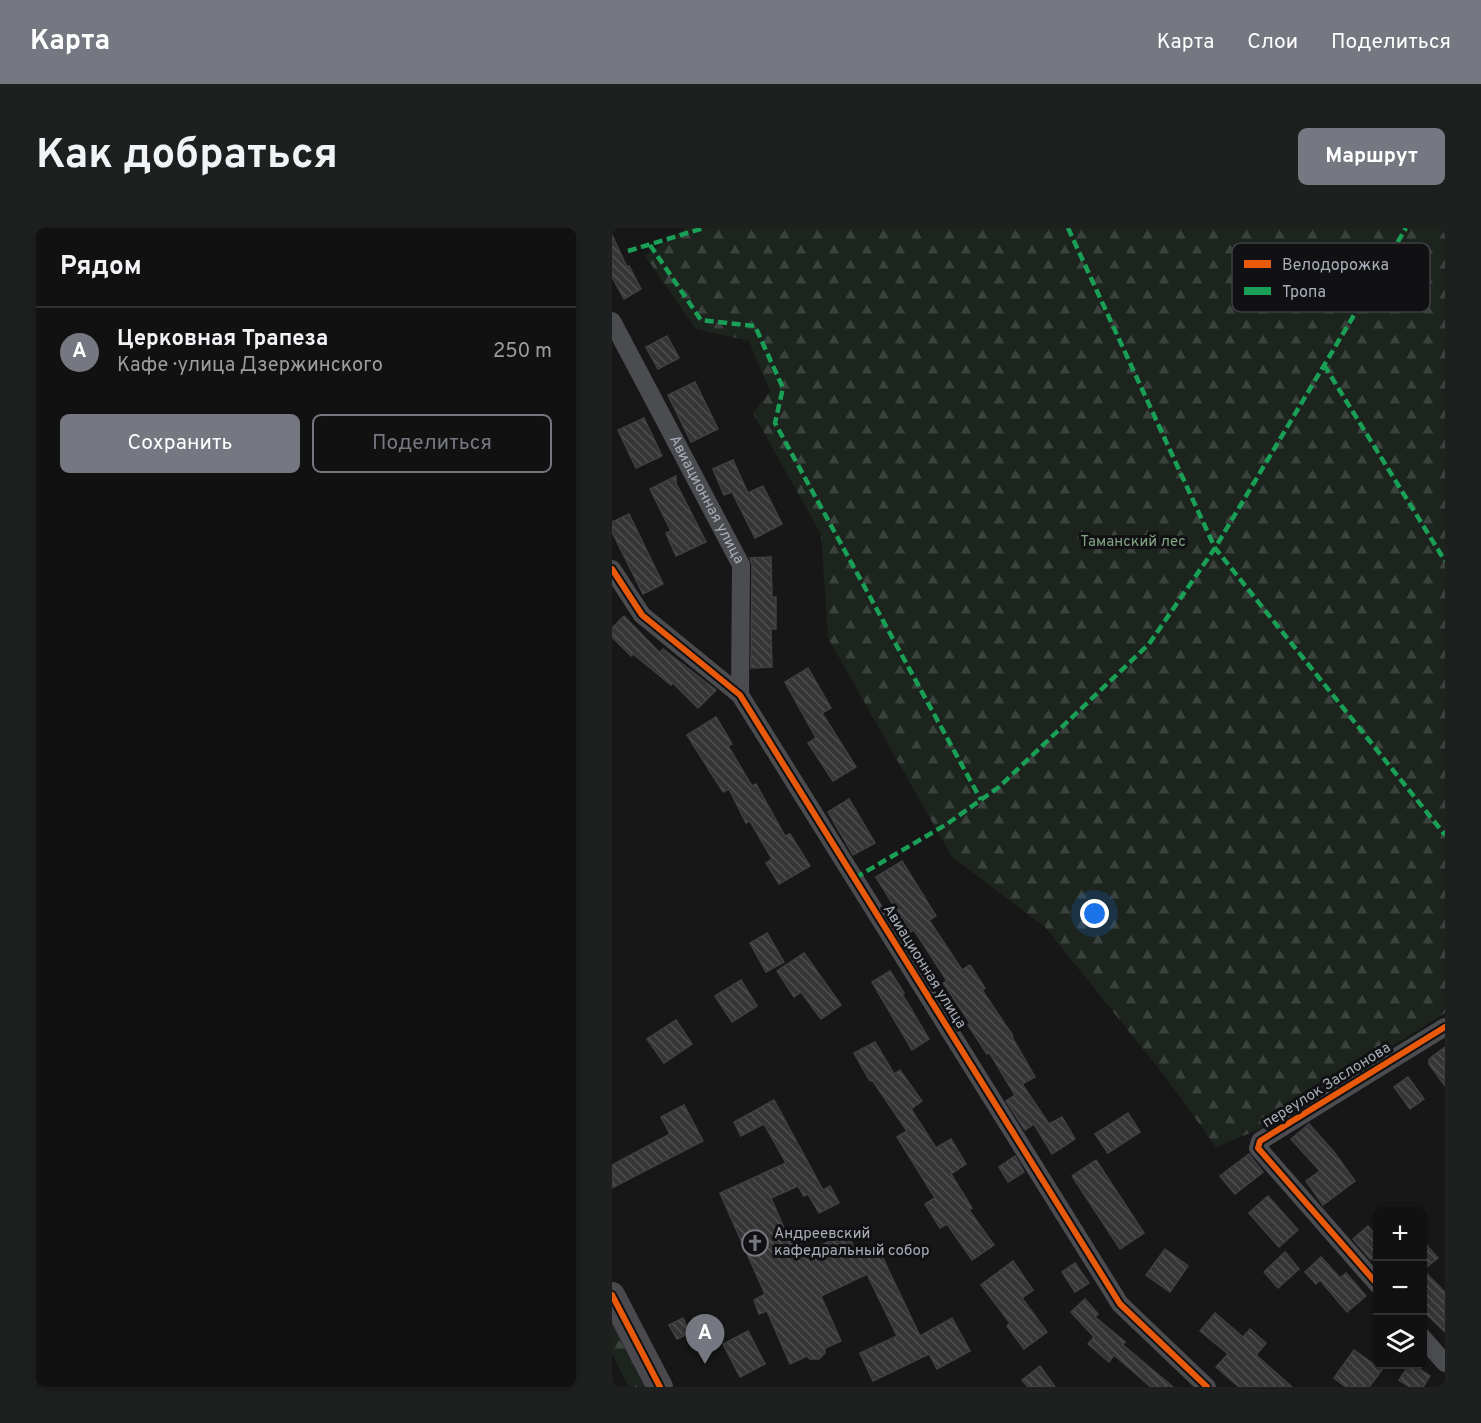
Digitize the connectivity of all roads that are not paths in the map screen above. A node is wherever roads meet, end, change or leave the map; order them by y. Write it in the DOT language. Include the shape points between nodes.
graph roads {
  1 [pos="612,321"];
  2 [pos="612,570"];
  3 [pos="740,694"];
  4 [pos="1445,1027"];
  5 [pos="1373,1280"];
  6 [pos="612,1295"];
  7 [pos="1427,1343"];
  8 [pos="1445,1363"];
  9 [pos="660,1387"];
  10 [pos="1207,1387"];
  1 -- 3 [label="street, Авиационная улица" via="741,566"];
  2 -- 3 [label="street, Авиационная улица" via="642,615"];
  3 -- 10 [label="street, Авиационная улица" via="1120,1304"];
  4 -- 5 [label="street, переулок Заслонова" via="1260,1141 1258,1148"];
  6 -- 9 [label="street"];
  7 -- 8 [label="street"];
}
